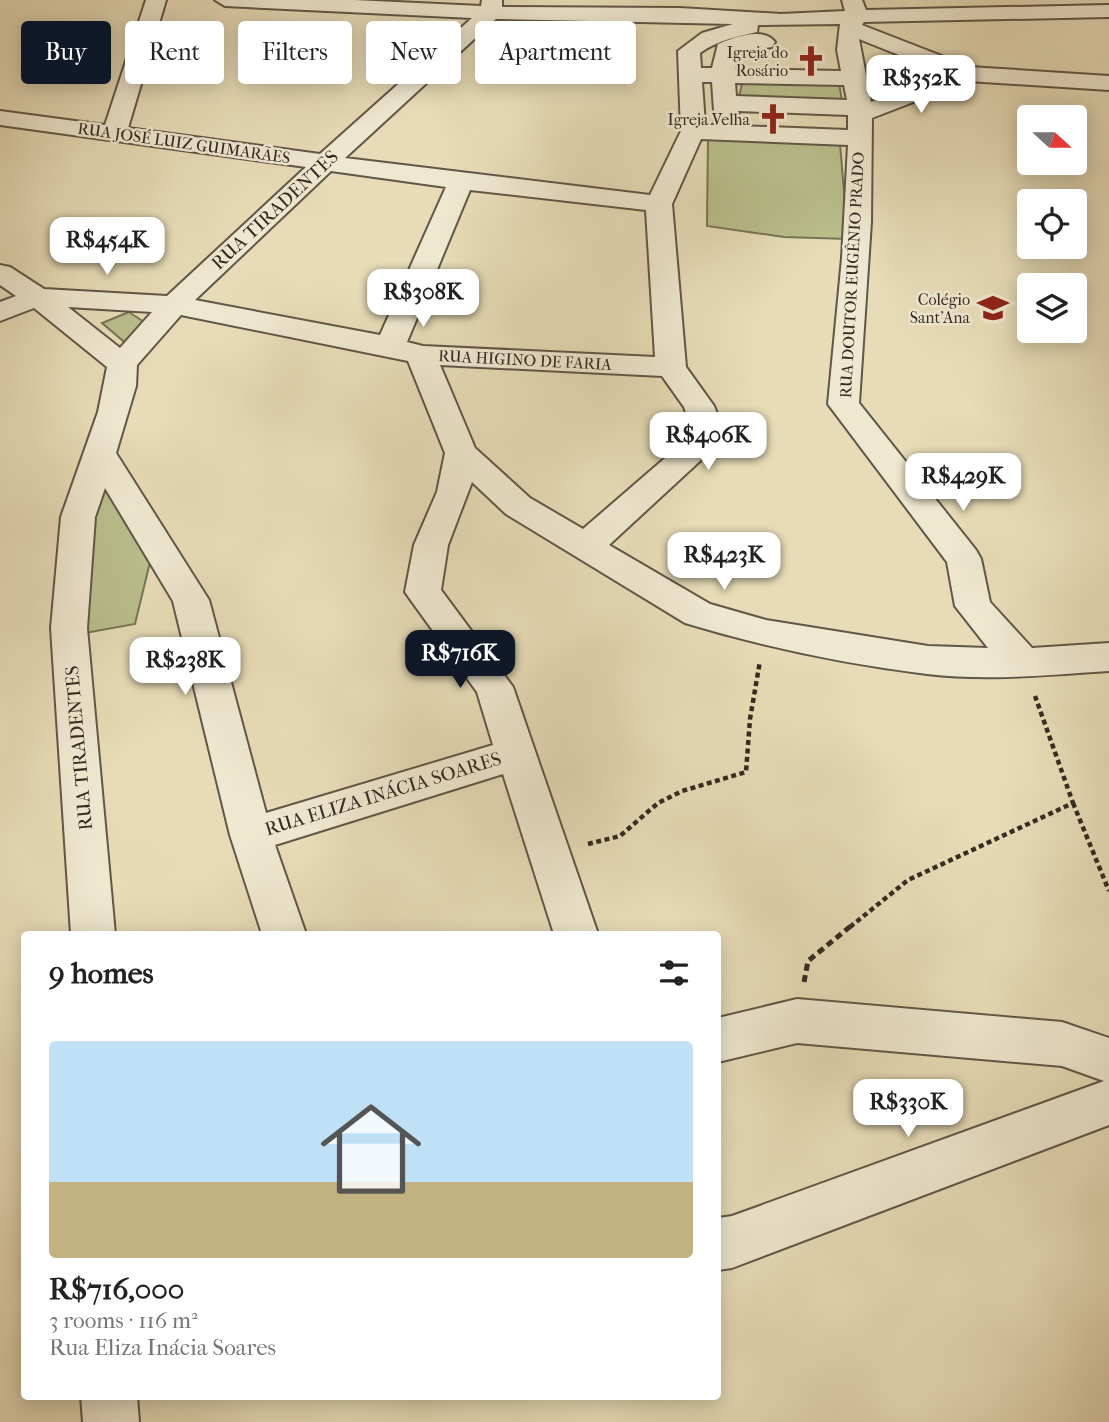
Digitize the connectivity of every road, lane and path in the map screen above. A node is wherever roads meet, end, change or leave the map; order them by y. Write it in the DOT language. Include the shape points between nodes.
graph roads {
  1 [pos="156,0"];
  2 [pos="225,0"];
  3 [pos="1106,0"];
  4 [pos="492,6"];
  5 [pos="680,7"];
  6 [pos="1109,9"];
  7 [pos="851,22"];
  8 [pos="781,32"];
  9 [pos="821,44"];
  10 [pos="691,74"];
  11 [pos="966,74"];
  12 [pos="723,75"];
  13 [pos="854,79"];
  14 [pos="1109,83"];
  15 [pos="725,103"];
  16 [pos="798,106"];
  17 [pos="0,118"];
  18 [pos="860,120"];
  19 [pos="693,131"];
  20 [pos="114,133"];
  21 [pos="728,133"];
  22 [pos="800,136"];
  23 [pos="326,162"];
  24 [pos="461,181"];
  25 [pos="659,204"];
  26 [pos="0,273"];
  27 [pos="37,297"];
  28 [pos="174,305"];
  29 [pos="0,312"];
  30 [pos="406,350"];
  31 [pos="122,364"];
  32 [pos="671,367"];
  33 [pos="99,452"];
  34 [pos="461,453"];
  35 [pos="586,546"];
  36 [pos="766,633"];
  37 [pos="1109,657"];
  38 [pos="1023,663"];
  39 [pos="515,754"];
  40 [pos="1073,803"];
  41 [pos="251,835"];
  42 [pos="547,854"];
  43 [pos="1109,891"];
  44 [pos="93,931"];
  45 [pos="283,931"];
  46 [pos="575,931"];
  47 [pos="797,1021"];
  48 [pos="721,1039"];
  49 [pos="1109,1060"];
  50 [pos="1109,1102"];
  51 [pos="725,1243"];
  52 [pos="109,1400"];
  53 [pos="111,1422"];
  1 -- 20 [label="street"];
  2 -- 4 [label="street"];
  3 -- 6 [label="street"];
  4 -- 5 [label="street"];
  4 -- 23 [label="street, RUA TIRADENTES"];
  5 -- 8 [label="street"];
  6 -- 7 [label="street"];
  7 -- 8 [label="street"];
  7 -- 9 [label="street"];
  7 -- 11 [label="street"];
  7 -- 13 [label="street, RUA DOUTOR EUGÊNIO PRADO"];
  8 -- 10 [label="street" via="722,32 700,41 689,51"];
  8 -- 12 [label="street" via="726,49"];
  10 -- 12 [label="street"];
  10 -- 19 [label="street"];
  11 -- 14 [label="street"];
  11 -- 18 [label="street"];
  12 -- 13 [label="street"];
  12 -- 15 [label="street"];
  13 -- 18 [label="street, RUA DOUTOR EUGÊNIO PRADO"];
  15 -- 16 [label="street"];
  15 -- 21 [label="street"];
  16 -- 18 [label="street"];
  16 -- 22 [label="street"];
  17 -- 20 [label="street, RUA JOSÉ LUIZ GUIMARÃES"];
  18 -- 22 [label="street"];
  18 -- 38 [label="street, RUA DOUTOR EUGÊNIO PRADO" via="855,275 843,404 964,559 973,606"];
  19 -- 21 [label="street"];
  19 -- 25 [label="street"];
  20 -- 23 [label="street, RUA JOSÉ LUIZ GUIMARÃES"];
  21 -- 22 [label="street"];
  23 -- 24 [label="street, RUA JOSÉ LUIZ GUIMARÃES"];
  23 -- 28 [label="street, RUA TIRADENTES"];
  24 -- 25 [label="street, RUA JOSÉ LUIZ GUIMARÃES"];
  24 -- 30 [label="street"];
  25 -- 32 [label="street"];
  26 -- 27 [label="street"];
  27 -- 28 [label="street, RUA HIGINO DE FARIA"];
  27 -- 29 [label="street"];
  27 -- 31 [label="street"];
  28 -- 30 [label="street, RUA HIGINO DE FARIA"];
  28 -- 31 [label="street, RUA TIRADENTES"];
  30 -- 32 [label="street, RUA HIGINO DE FARIA"];
  30 -- 34 [label="street"];
  31 -- 33 [label="street, RUA TIRADENTES" via="121,386"];
  32 -- 35 [label="street" via="699,406 708,431 690,453"];
  33 -- 41 [label="street" via="191,600"];
  33 -- 44 [label="street, RUA TIRADENTES" via="78,517 69,628"];
  34 -- 35 [label="street" via="518,506"];
  34 -- 39 [label="street, RUA ELIZA INÁCIA SOARES" via="454,492 431,545 424,592 494,687"];
  35 -- 36 [label="street" via="698,614"];
  36 -- 38 [label="street" via="928,660"];
  36 -- 42 [label="path" via="750,719 746,772 658,803 620,836"];
  37 -- 38 [label="street"];
  38 -- 40 [label="path"];
  39 -- 41 [label="street, RUA ELIZA INÁCIA SOARES"];
  39 -- 42 [label="street, RUA ELIZA INÁCIA SOARES"];
  40 -- 43 [label="path"];
  40 -- 47 [label="path" via="908,880 808,961"];
  41 -- 45 [label="street"];
  42 -- 46 [label="street, RUA ELIZA INÁCIA SOARES"];
  47 -- 48 [label="street"];
  47 -- 49 [label="street" via="1062,1044"];
  50 -- 51 [label="street"];
  52 -- 53 [label="street"];
}
